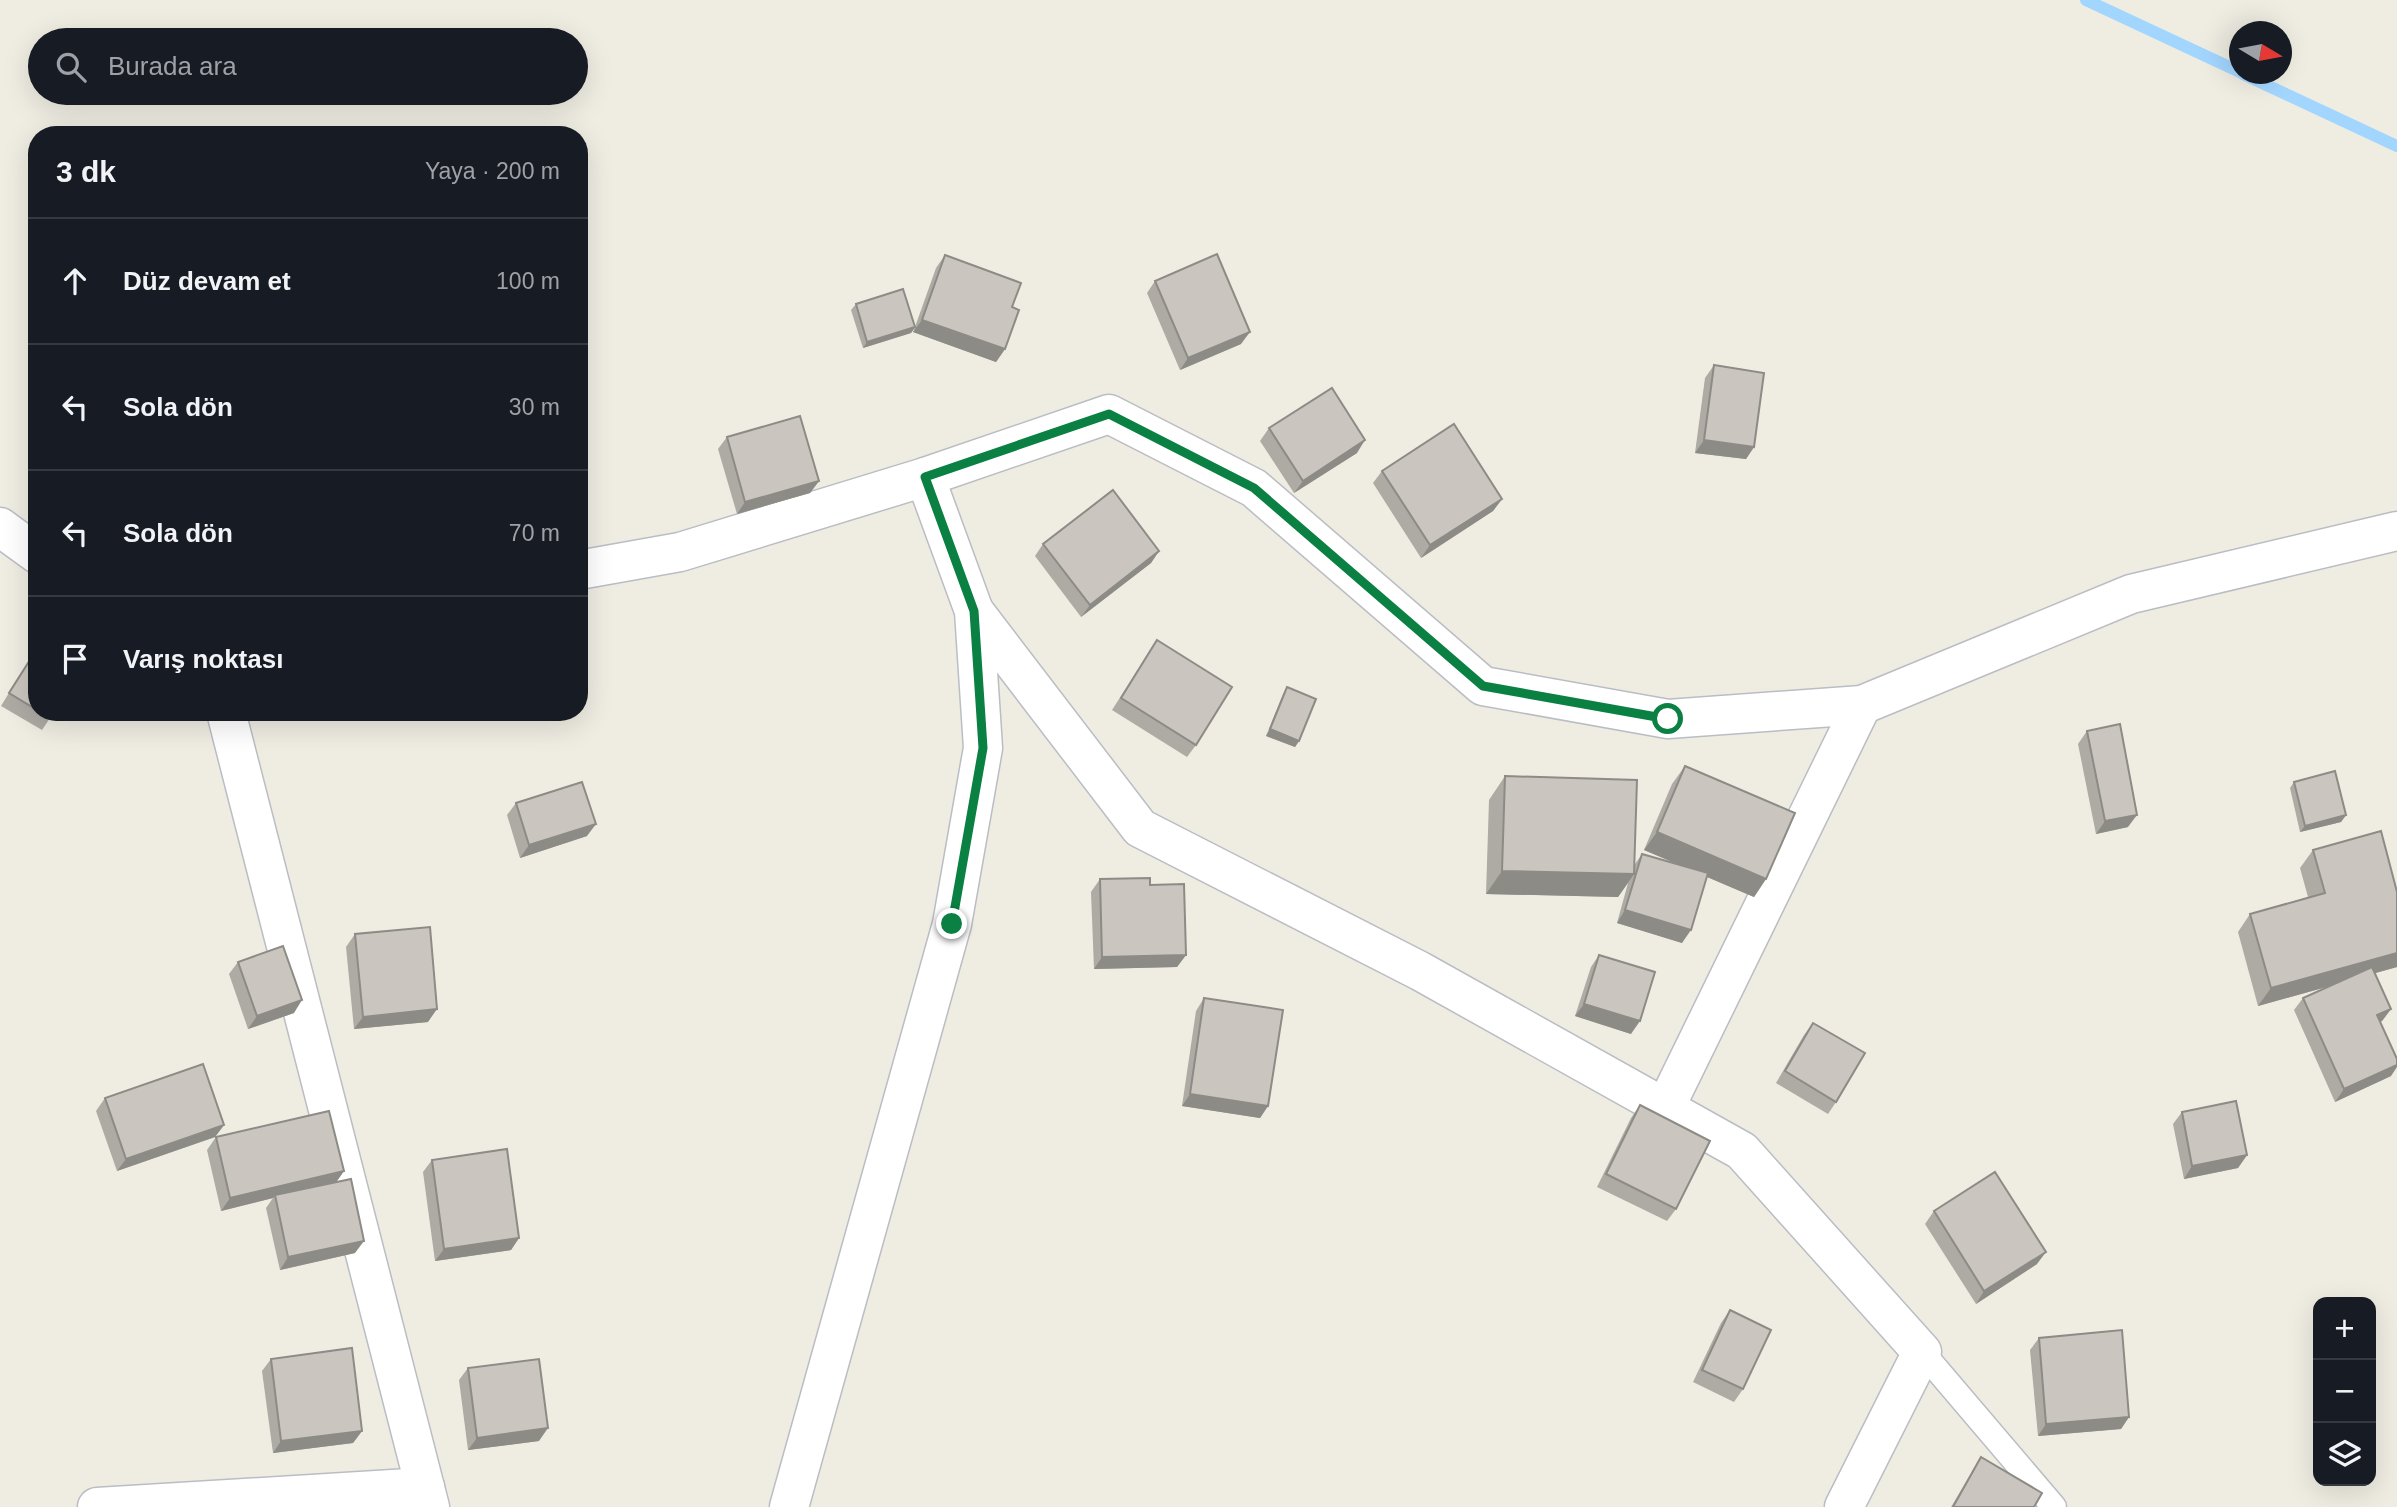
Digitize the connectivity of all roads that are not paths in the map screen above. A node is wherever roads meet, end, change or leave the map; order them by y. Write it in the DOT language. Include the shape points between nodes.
graph roads {
  1 [pos="925,477"];
  2 [pos="0,527"];
  3 [pos="2397,531"];
  4 [pos="28,547"];
  5 [pos="588,568"];
  6 [pos="974,611"];
  7 [pos="1862,705"];
  8 [pos="228,721"];
  9 [pos="1665,1108"];
  10 [pos="1922,1352"];
  11 [pos="427,1497"];
  12 [pos="97,1507"];
  13 [pos="789,1507"];
  14 [pos="1844,1507"];
  15 [pos="2054,1507"];
  1 -- 5 [label="street" via="680,552"];
  1 -- 6 [label="street"];
  1 -- 7 [label="street" via="1109,414 1254,488 1483,686 1668,719"];
  2 -- 4 [label="street"];
  3 -- 7 [label="street" via="2131,594"];
  6 -- 9 [label="street" via="1140,828 1420,971"];
  6 -- 13 [label="street" via="983,748 952,924"];
  7 -- 9 [label="street"];
  8 -- 11 [label="street"];
  9 -- 10 [label="street" via="1742,1151"];
  10 -- 14 [label="street"];
  10 -- 15 [label="lane"];
  11 -- 12 [label="street"];
}
